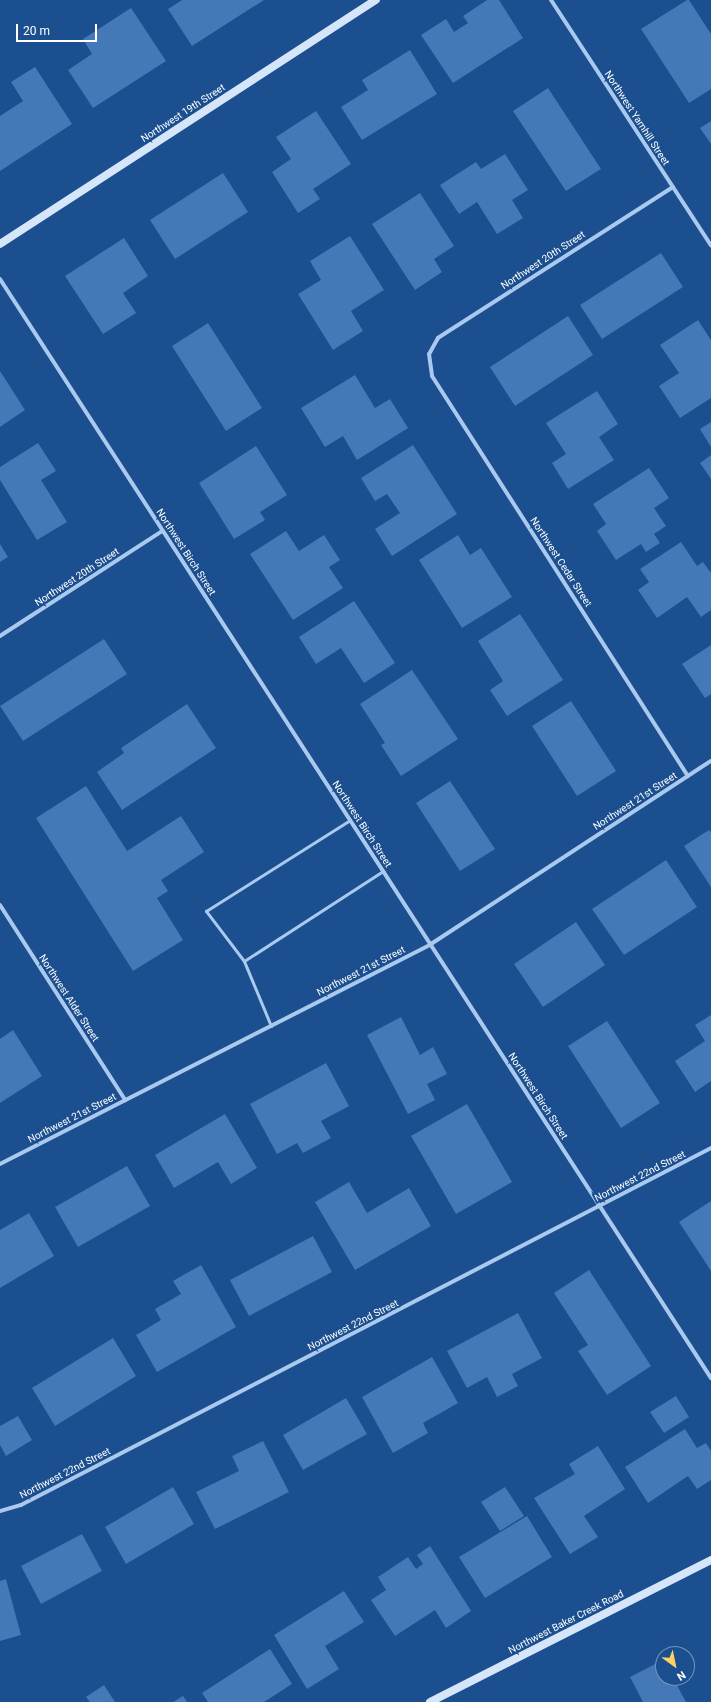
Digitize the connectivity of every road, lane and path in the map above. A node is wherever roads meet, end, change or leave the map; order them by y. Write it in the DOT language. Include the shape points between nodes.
graph roads {
  1 [pos="376,0"];
  2 [pos="551,0"];
  3 [pos="672,187"];
  4 [pos="0,244"];
  5 [pos="711,244"];
  6 [pos="0,279"];
  7 [pos="428,354"];
  8 [pos="162,531"];
  9 [pos="0,636"];
  10 [pos="711,761"];
  11 [pos="688,776"];
  12 [pos="350,820"];
  13 [pos="383,871"];
  14 [pos="0,905"];
  15 [pos="431,944"];
  16 [pos="244,961"];
  17 [pos="271,1026"];
  18 [pos="126,1100"];
  19 [pos="711,1148"];
  20 [pos="0,1164"];
  21 [pos="600,1206"];
  22 [pos="711,1378"];
  23 [pos="0,1511"];
  24 [pos="711,1560"];
  25 [pos="430,1702"];
  1 -- 4 [label="street, Northwest 19th Street"];
  2 -- 3 [label="street, Northwest Yamhill Street"];
  3 -- 5 [label="street, Northwest Yamhill Street"];
  3 -- 7 [label="street, Northwest 20th Street" via="438,338"];
  6 -- 8 [label="street, Northwest Birch Street"];
  7 -- 11 [label="street, Northwest Cedar Street" via="432,376"];
  8 -- 9 [label="street, Northwest 20th Street"];
  8 -- 12 [label="street, Northwest Birch Street"];
  10 -- 11 [label="street, Northwest 21st Street"];
  11 -- 15 [label="street, Northwest 21st Street"];
  12 -- 13 [label="street, Northwest Birch Street"];
  12 -- 16 [label="lane" via="206,911"];
  13 -- 15 [label="street, Northwest Birch Street"];
  13 -- 16 [label="lane"];
  14 -- 18 [label="street, Northwest Alder Street"];
  15 -- 17 [label="street, Northwest 21st Street"];
  15 -- 21 [label="street, Northwest Birch Street"];
  16 -- 17 [label="lane"];
  17 -- 18 [label="street, Northwest 21st Street"];
  18 -- 20 [label="street, Northwest 21st Street"];
  19 -- 21 [label="street, Northwest 22nd Street"];
  21 -- 22 [label="street, Northwest Birch Street"];
  21 -- 23 [label="street, Northwest 22nd Street" via="21,1505"];
  24 -- 25 [label="street, Northwest Baker Creek Road"];
}
